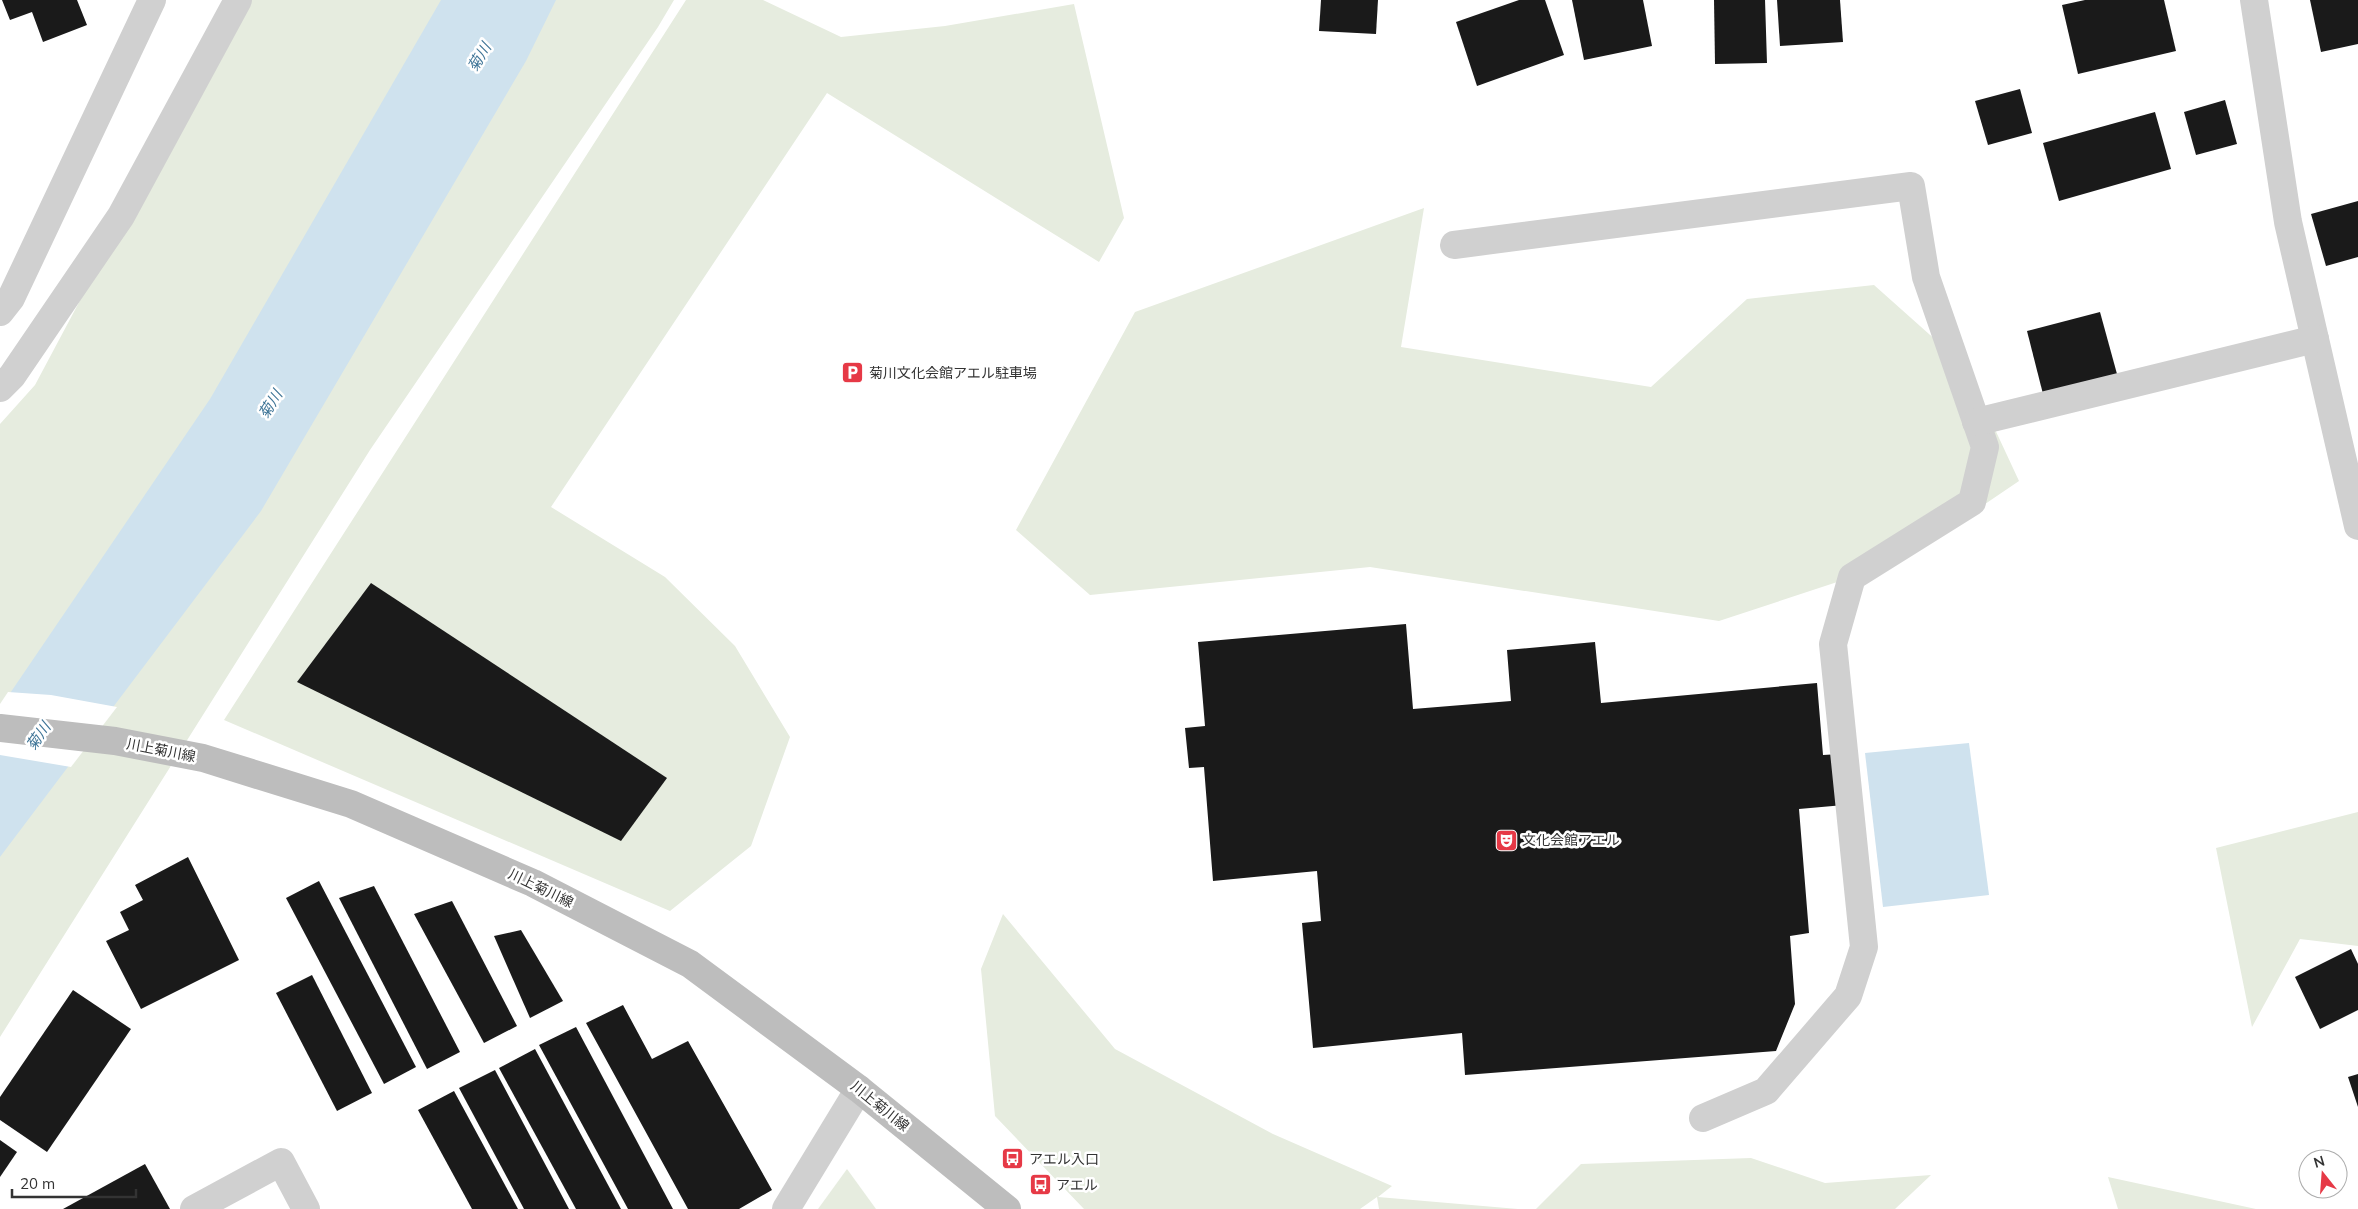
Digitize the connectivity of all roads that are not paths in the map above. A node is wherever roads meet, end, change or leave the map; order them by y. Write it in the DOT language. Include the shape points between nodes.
graph roads {
  1 [pos="152,0"];
  2 [pos="238,0"];
  3 [pos="2254,0"];
  4 [pos="1454,245"];
  5 [pos="0,312"];
  6 [pos="2315,338"];
  7 [pos="0,388"];
  8 [pos="1976,422"];
  9 [pos="2358,526"];
  10 [pos="0,728"];
  11 [pos="859,1089"];
  12 [pos="1702,1118"];
  13 [pos="194,1209"];
  14 [pos="306,1209"];
  15 [pos="786,1209"];
  16 [pos="1007,1209"];
  1 -- 5 [label="street" via="11,298"];
  2 -- 7 [label="street" via="120,216 12,376"];
  3 -- 6 [label="street" via="2288,222"];
  4 -- 8 [label="street" via="1911,186 1926,278"];
  6 -- 8 [label="street"];
  6 -- 9 [label="street"];
  8 -- 12 [label="street" via="1985,447 1972,502 1852,577 1832,644 1864,947 1848,996 1766,1091"];
  10 -- 11 [label="main road, 川上菊川線" via="115,741 203,758 351,804 533,883 690,964"];
  11 -- 15 [label="street"];
  11 -- 16 [label="main road, 川上菊川線"];
  13 -- 14 [label="street" via="281,1162"];
}
